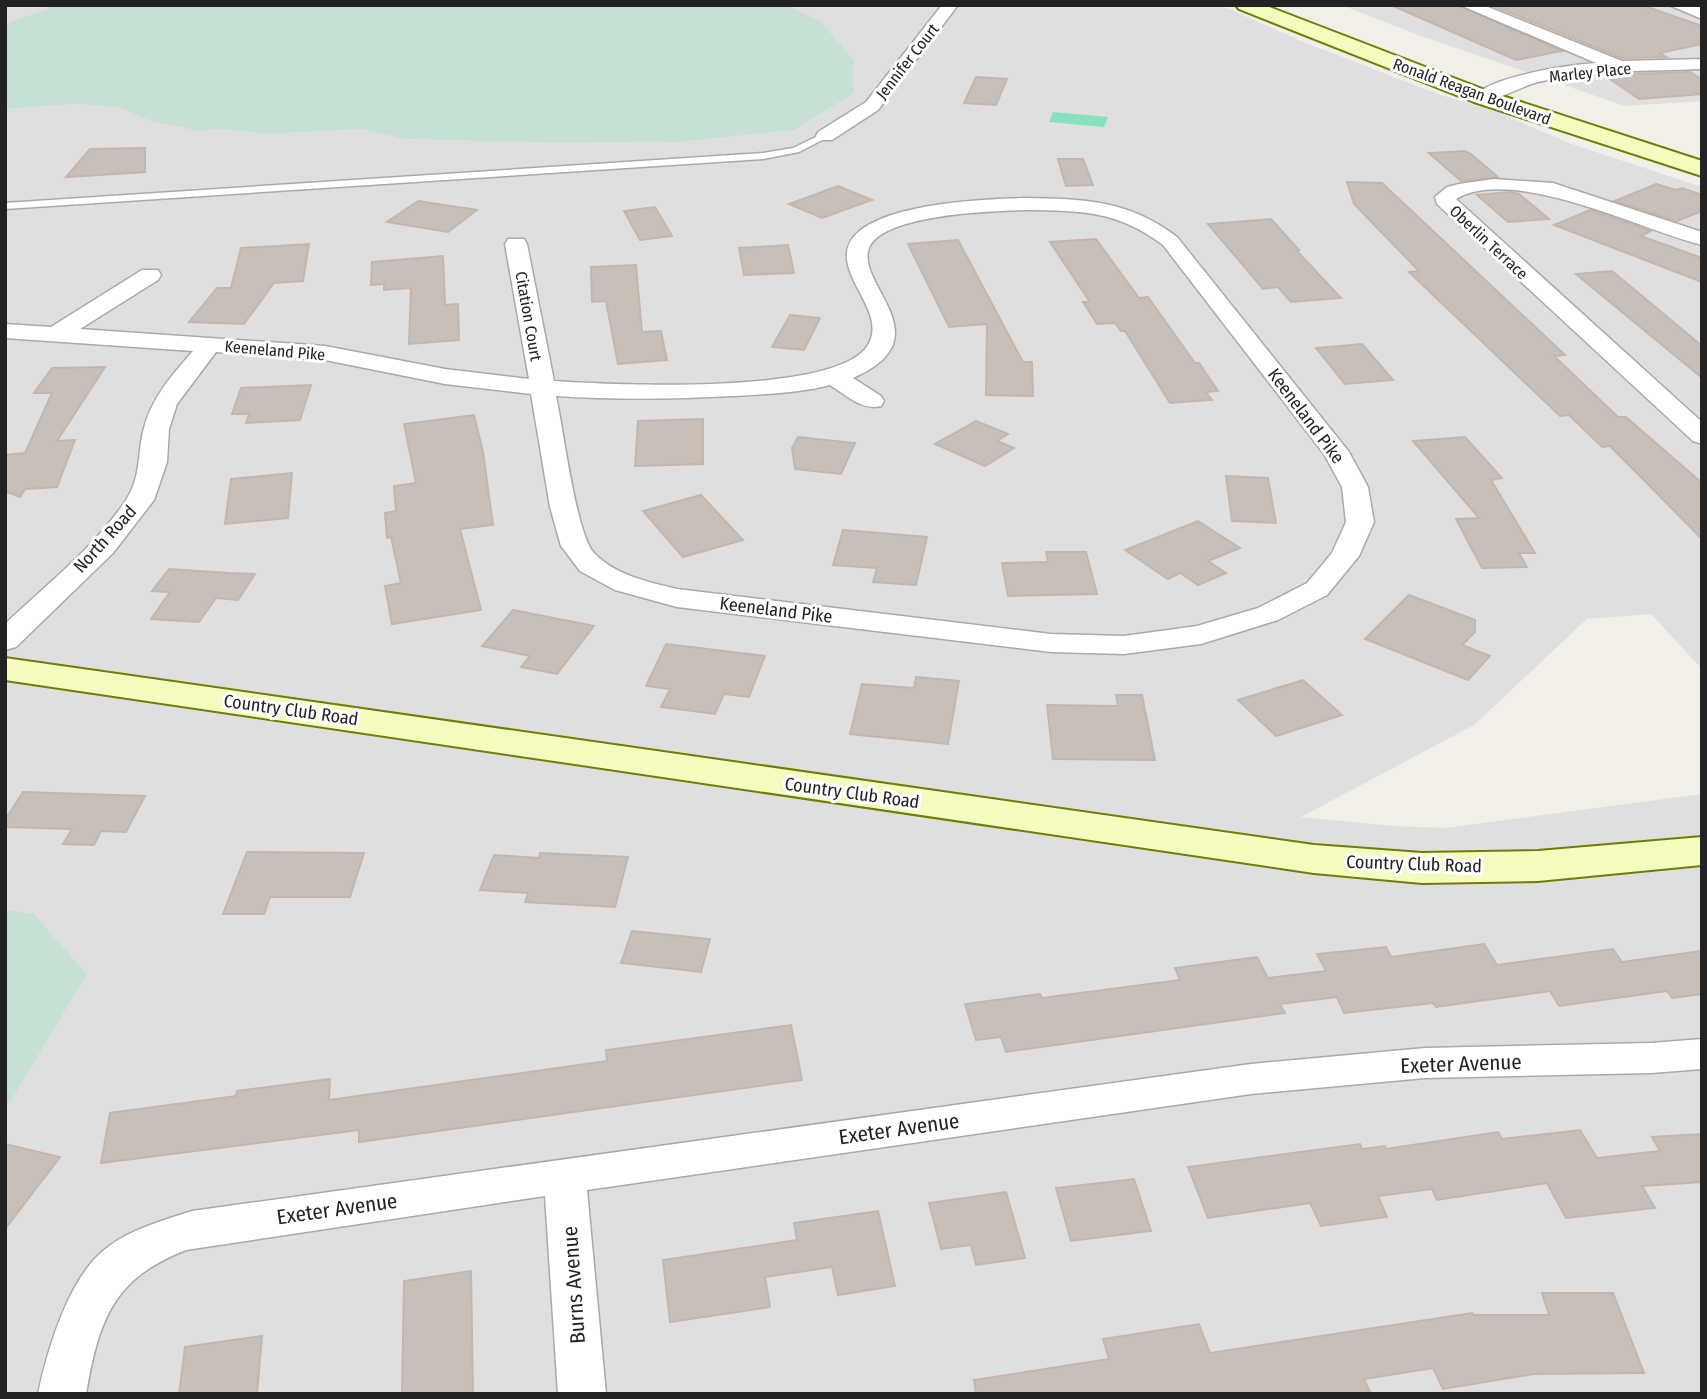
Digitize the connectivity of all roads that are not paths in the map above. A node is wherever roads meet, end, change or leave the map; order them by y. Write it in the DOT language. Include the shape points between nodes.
graph roads {
  1 [pos="950,5"];
  2 [pos="1246,5"];
  3 [pos="1468,5"];
  4 [pos="1677,5"];
  5 [pos="1702,14"];
  6 [pos="1357,26"];
  7 [pos="1702,64"];
  8 [pos="1622,68"];
  9 [pos="1504,85"];
  10 [pos="1482,97"];
  11 [pos="825,136"];
  12 [pos="1702,147"];
  13 [pos="1702,169"];
  14 [pos="5,206"];
  15 [pos="1702,239"];
  16 [pos="516,244"];
  17 [pos="150,275"];
  18 [pos="5,331"];
  19 [pos="56,334"];
  20 [pos="210,345"];
  21 [pos="833,376"];
  22 [pos="542,388"];
  23 [pos="872,401"];
  24 [pos="1702,436"];
  25 [pos="5,640"];
  26 [pos="5,669"];
  27 [pos="1702,851"];
  28 [pos="1702,1054"];
  29 [pos="565,1177"];
  30 [pos="62,1394"];
  31 [pos="582,1394"];
  1 -- 11 [label="street, Jennifer Court" via="872,106"];
  2 -- 10 [label="main road, Ronald Reagan Boulevard"];
  3 -- 8 [label="street"];
  4 -- 5 [label="street"];
  6 -- 9 [label="main road, Ronald Reagan Boulevard"];
  7 -- 8 [label="street, Marley Place"];
  8 -- 9 [label="street, Marley Place" via="1555,74"];
  9 -- 10 [label="street, Marley Place"];
  9 -- 12 [label="main road, Ronald Reagan Boulevard"];
  10 -- 13 [label="main road, Ronald Reagan Boulevard"];
  11 -- 14 [label="lane" via="796,150 763,156"];
  15 -- 24 [label="street, Oberlin Terrace" via="1546,187 1465,188 1446,197 1447,204"];
  16 -- 22 [label="street, Citation Court"];
  17 -- 19 [label="street"];
  18 -- 19 [label="street, Keeneland Pike"];
  19 -- 20 [label="street, Keeneland Pike"];
  20 -- 22 [label="street, Keeneland Pike" via="326,354 459,379"];
  20 -- 25 [label="street, North Road" via="165,404 156,429 154,462 140,500 103,547"];
  21 -- 22 [label="street, Keeneland Pike" via="708,391"];
  21 -- 22 [label="street, Keeneland Pike" via="854,368 885,340 885,322 857,252 862,239 877,229 900,217 934,211 1026,204 1086,205 1122,212 1170,241 1336,452 1355,487 1360,522 1345,556 1317,589 1268,614 1201,635 1124,645 1051,643 677,598 603,573 580,555 569,531"];
  21 -- 23 [label="street"];
  26 -- 27 [label="main road, Country Club Road" via="1314,859 1422,868 1538,866"];
  28 -- 29 [label="street, Exeter Avenue" via="1425,1063 1251,1079"];
  29 -- 30 [label="street, Exeter Avenue" via="192,1229 141,1248 109,1272 88,1308"];
  29 -- 31 [label="street, Burns Avenue"];
}
